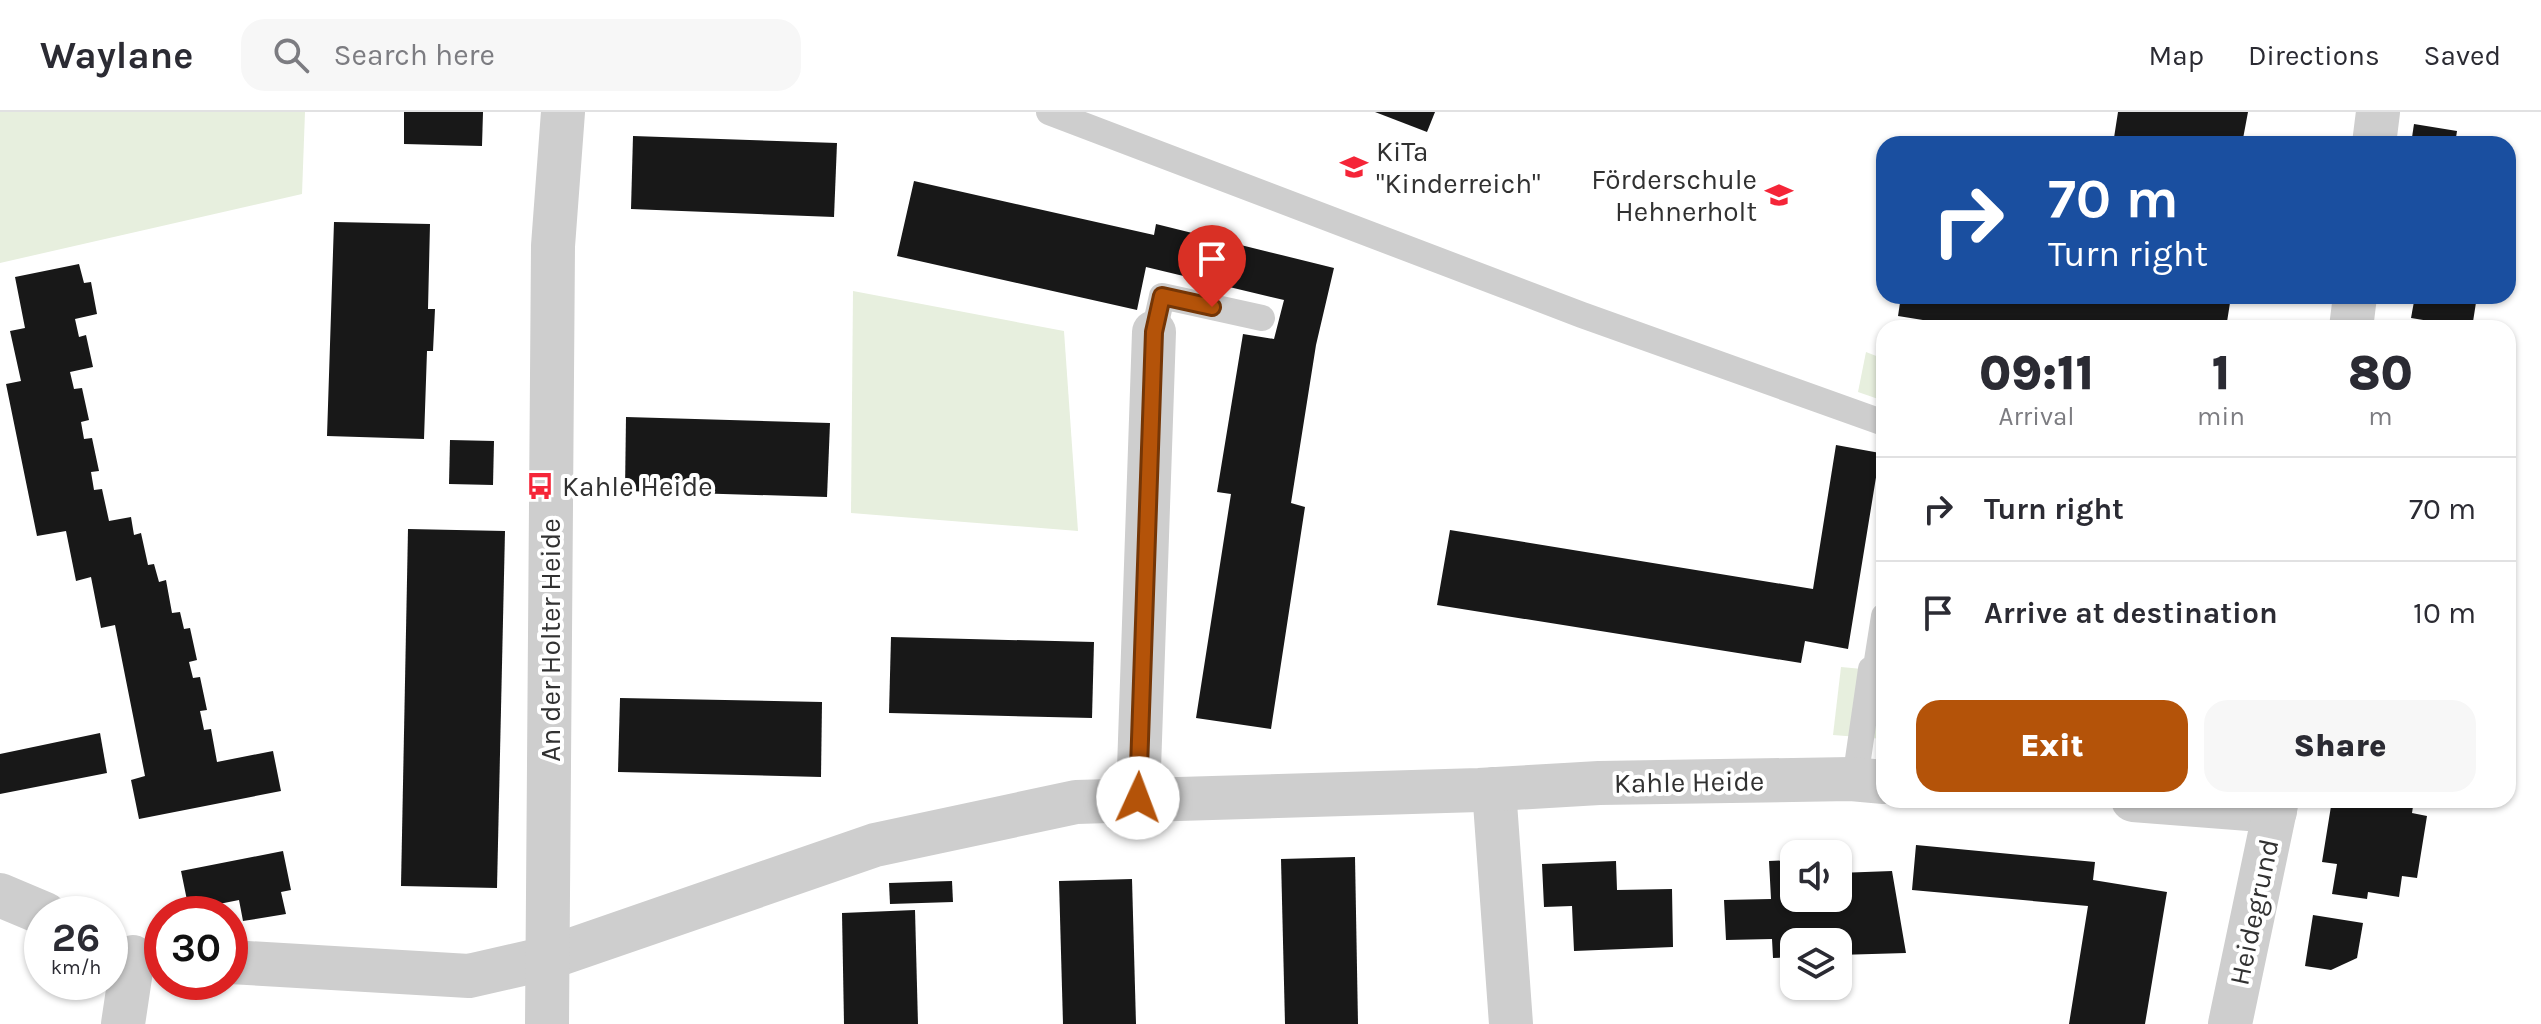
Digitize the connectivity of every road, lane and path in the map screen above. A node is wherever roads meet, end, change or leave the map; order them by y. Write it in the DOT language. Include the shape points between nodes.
graph roads {
  1 [pos="563,112"];
  2 [pos="1049,112"];
  3 [pos="2378,112"];
  4 [pos="2375,136"];
  5 [pos="1262,318"];
  6 [pos="1154,332"];
  7 [pos="1876,420"];
  8 [pos="1876,667"];
  9 [pos="1869,781"];
  10 [pos="1494,789"];
  11 [pos="1138,798"];
  12 [pos="2275,808"];
  13 [pos="0,895"];
  14 [pos="24,905"];
  15 [pos="135,954"];
  16 [pos="548,958"];
  17 [pos="248,963"];
  18 [pos="123,1024"];
  19 [pos="547,1024"];
  20 [pos="1511,1024"];
  21 [pos="2230,1024"];
  1 -- 16 [label="street, An der Holter Heide" via="553,246"];
  2 -- 7 [label="lane" via="1582,315"];
  3 -- 4 [label="street"];
  5 -- 6 [label="lane" via="1162,296"];
  6 -- 11 [label="street"];
  8 -- 9 [label="lane" via="1871,669"];
  9 -- 10 [label="street, Kahle Heide"];
  10 -- 11 [label="street, Kahle Heide"];
  10 -- 20 [label="street"];
  11 -- 16 [label="street, Kahle Heide" via="1076,802 875,845"];
  12 -- 21 [label="street, Heidegrund"];
  13 -- 14 [label="street"];
  15 -- 18 [label="street"];
  16 -- 17 [label="street, Kahle Heide" via="469,976"];
  16 -- 19 [label="street, An der Holter Heide"];
}
